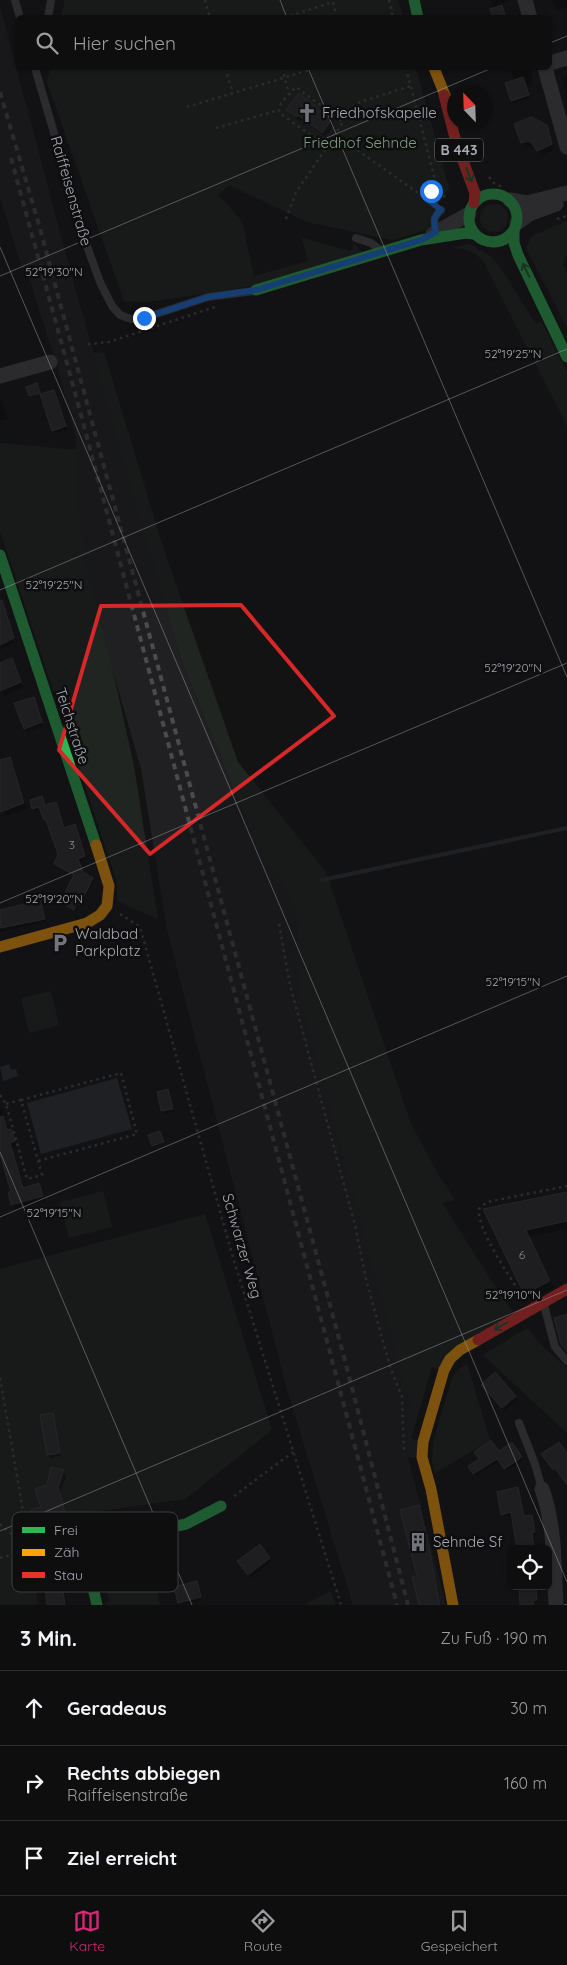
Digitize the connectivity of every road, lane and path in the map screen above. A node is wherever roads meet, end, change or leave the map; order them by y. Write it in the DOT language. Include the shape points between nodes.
graph roads {
  1 [pos="15,0"];
  2 [pos="51,0"];
  3 [pos="205,0"];
  4 [pos="389,0"];
  5 [pos="414,0"];
  6 [pos="525,0"];
  7 [pos="332,1"];
  8 [pos="19,15"];
  9 [pos="48,15"];
  10 [pos="209,15"];
  11 [pos="292,15"];
  12 [pos="336,15"];
  13 [pos="392,15"];
  14 [pos="417,15"];
  15 [pos="529,15"];
  16 [pos="567,58"];
  17 [pos="552,62"];
  18 [pos="36,70"];
  19 [pos="40,70"];
  20 [pos="226,70"];
  21 [pos="283,70"];
  22 [pos="309,70"];
  23 [pos="407,70"];
  24 [pos="435,70"];
  25 [pos="546,70"];
  26 [pos="285,77"];
  27 [pos="38,78"];
  28 [pos="411,86"];
  29 [pos="233,93"];
  30 [pos="289,94"];
  31 [pos="444,96"];
  32 [pos="447,103"];
  33 [pos="187,107"];
  34 [pos="279,110"];
  35 [pos="336,117"];
  36 [pos="216,128"];
  37 [pos="461,130"];
  38 [pos="336,135"];
  39 [pos="327,147"];
  40 [pos="567,147"];
  41 [pos="484,177"];
  42 [pos="434,187"];
  43 [pos="567,193"];
  44 [pos="506,195"];
  45 [pos="426,198"];
  46 [pos="567,198"];
  47 [pos="471,209"];
  48 [pos="441,210"];
  49 [pos="286,219"];
  50 [pos="515,227"];
  51 [pos="436,232"];
  52 [pos="474,234"];
  53 [pos="356,238"];
  54 [pos="421,240"];
  55 [pos="492,242"];
  56 [pos="381,252"];
  57 [pos="256,290"];
  58 [pos="223,305"];
  59 [pos="553,330"];
  60 [pos="88,344"];
  61 [pos="567,356"];
  62 [pos="50,362"];
  63 [pos="0,376"];
  64 [pos="0,555"];
  65 [pos="107,906"];
  66 [pos="279,924"];
  67 [pos="0,946"];
  68 [pos="0,1095"];
  69 [pos="21,1100"];
  70 [pos="6,1104"];
  71 [pos="38,1162"];
  72 [pos="567,1186"];
  73 [pos="567,1289"];
  74 [pos="544,1303"];
  75 [pos="529,1312"];
  76 [pos="567,1361"];
  77 [pos="0,1378"];
  78 [pos="519,1423"];
  79 [pos="293,1452"];
  80 [pos="405,1461"];
  81 [pos="542,1489"];
  82 [pos="221,1506"];
  83 [pos="23,1512"];
  84 [pos="0,1524"];
  85 [pos="178,1526"];
  86 [pos="12,1535"];
  87 [pos="94,1592"];
  88 [pos="97,1605"];
  89 [pos="341,1605"];
  90 [pos="453,1605"];
  91 [pos="556,1605"];
  1 -- 8 [label="lane"];
  2 -- 9 [label="lane"];
  3 -- 10 [label="path"];
  4 -- 13 [label="path"];
  5 -- 14 [label="street"];
  6 -- 15 [label="street"];
  7 -- 11 [label="path"];
  7 -- 12 [label="path"];
  16 -- 17 [label="street"];
  18 -- 27 [label="lane, Raiffeisenstraße"];
  19 -- 27 [label="lane, Raiffeisenstraße"];
  20 -- 29 [label="path"];
  21 -- 26 [label="path"];
  22 -- 26 [label="path"];
  23 -- 28 [label="path"];
  24 -- 31 [label="street, B 443"];
  25 -- 40 [label="street"];
  26 -- 29 [label="path"];
  26 -- 30 [label="path"];
  27 -- 57 [label="lane, Raiffeisenstraße" via="88,250 100,282 120,315 131,319 144,318 208,297"];
  28 -- 35 [label="path" via="360,102"];
  28 -- 42 [label="path"];
  29 -- 33 [label="path"];
  30 -- 34 [label="path"];
  30 -- 35 [label="path" via="296,87"];
  31 -- 32 [label="street, B 443"];
  31 -- 47 [label="street, B 443, one-way" via="456,142 475,193"];
  34 -- 36 [label="path"];
  34 -- 39 [label="path"];
  35 -- 38 [label="path" via="343,122"];
  37 -- 41 [label="street, B 443"];
  38 -- 39 [label="path"];
  38 -- 45 [label="path"];
  39 -- 49 [label="path" via="296,192"];
  41 -- 44 [label="street, B 443"];
  41 -- 44 [label="path"];
  42 -- 45 [label="path"];
  42 -- 48 [label="path" via="446,199"];
  43 -- 44 [label="street" via="527,203"];
  44 -- 47 [label="street" via="484,196"];
  44 -- 50 [label="street" via="515,207"];
  45 -- 48 [label="path"];
  46 -- 50 [label="street" via="529,214"];
  47 -- 51 [label="street, Raiffeisenstraße"];
  47 -- 52 [label="street"];
  48 -- 51 [label="lane" via="434,218"];
  50 -- 55 [label="street" via="501,241"];
  59 -- 50 [label="street, one-way" via="518,255 514,243"];
  51 -- 54 [label="street, Raiffeisenstraße"];
  52 -- 54 [label="street, Raiffeisenstraße"];
  52 -- 55 [label="street"];
  53 -- 56 [label="lane" via="376,246"];
  54 -- 56 [label="street, Raiffeisenstraße"];
  55 -- 59 [label="street" via="507,257"];
  56 -- 57 [label="street, Raiffeisenstraße"];
  58 -- 60 [label="path" via="109,342"];
  59 -- 61 [label="street"];
  62 -- 63 [label="street"];
  64 -- 65 [label="street, Teichstraße" via="109,886"];
  65 -- 67 [label="street" via="87,923"];
  65 -- 79 [label="path, Schwarzer Weg" via="140,927 234,1261"];
  66 -- 80 [label="path" via="290,985 355,1225 365,1275 390,1368 402,1398"];
  68 -- 70 [label="path"];
  69 -- 70 [label="path"];
  69 -- 71 [label="path"];
  69 -- 71 [label="path" via="121,1073 137,1134"];
  70 -- 71 [label="path" via="27,1179 42,1175"];
  72 -- 75 [label="path" via="487,1202 479,1209 479,1220"];
  73 -- 74 [label="street"];
  74 -- 75 [label="street"];
  74 -- 76 [label="lane" via="555,1347"];
  75 -- 90 [label="street, one-way" via="460,1350 450,1359 423,1442 422,1457"];
  77 -- 83 [label="path"];
  78 -- 81 [label="lane"];
  79 -- 82 [label="path"];
  79 -- 89 [label="path, Schwarzer Weg"];
  81 -- 91 [label="street" via="552,1524"];
  82 -- 85 [label="street"];
  84 -- 86 [label="path"];
  87 -- 88 [label="street"];
}
